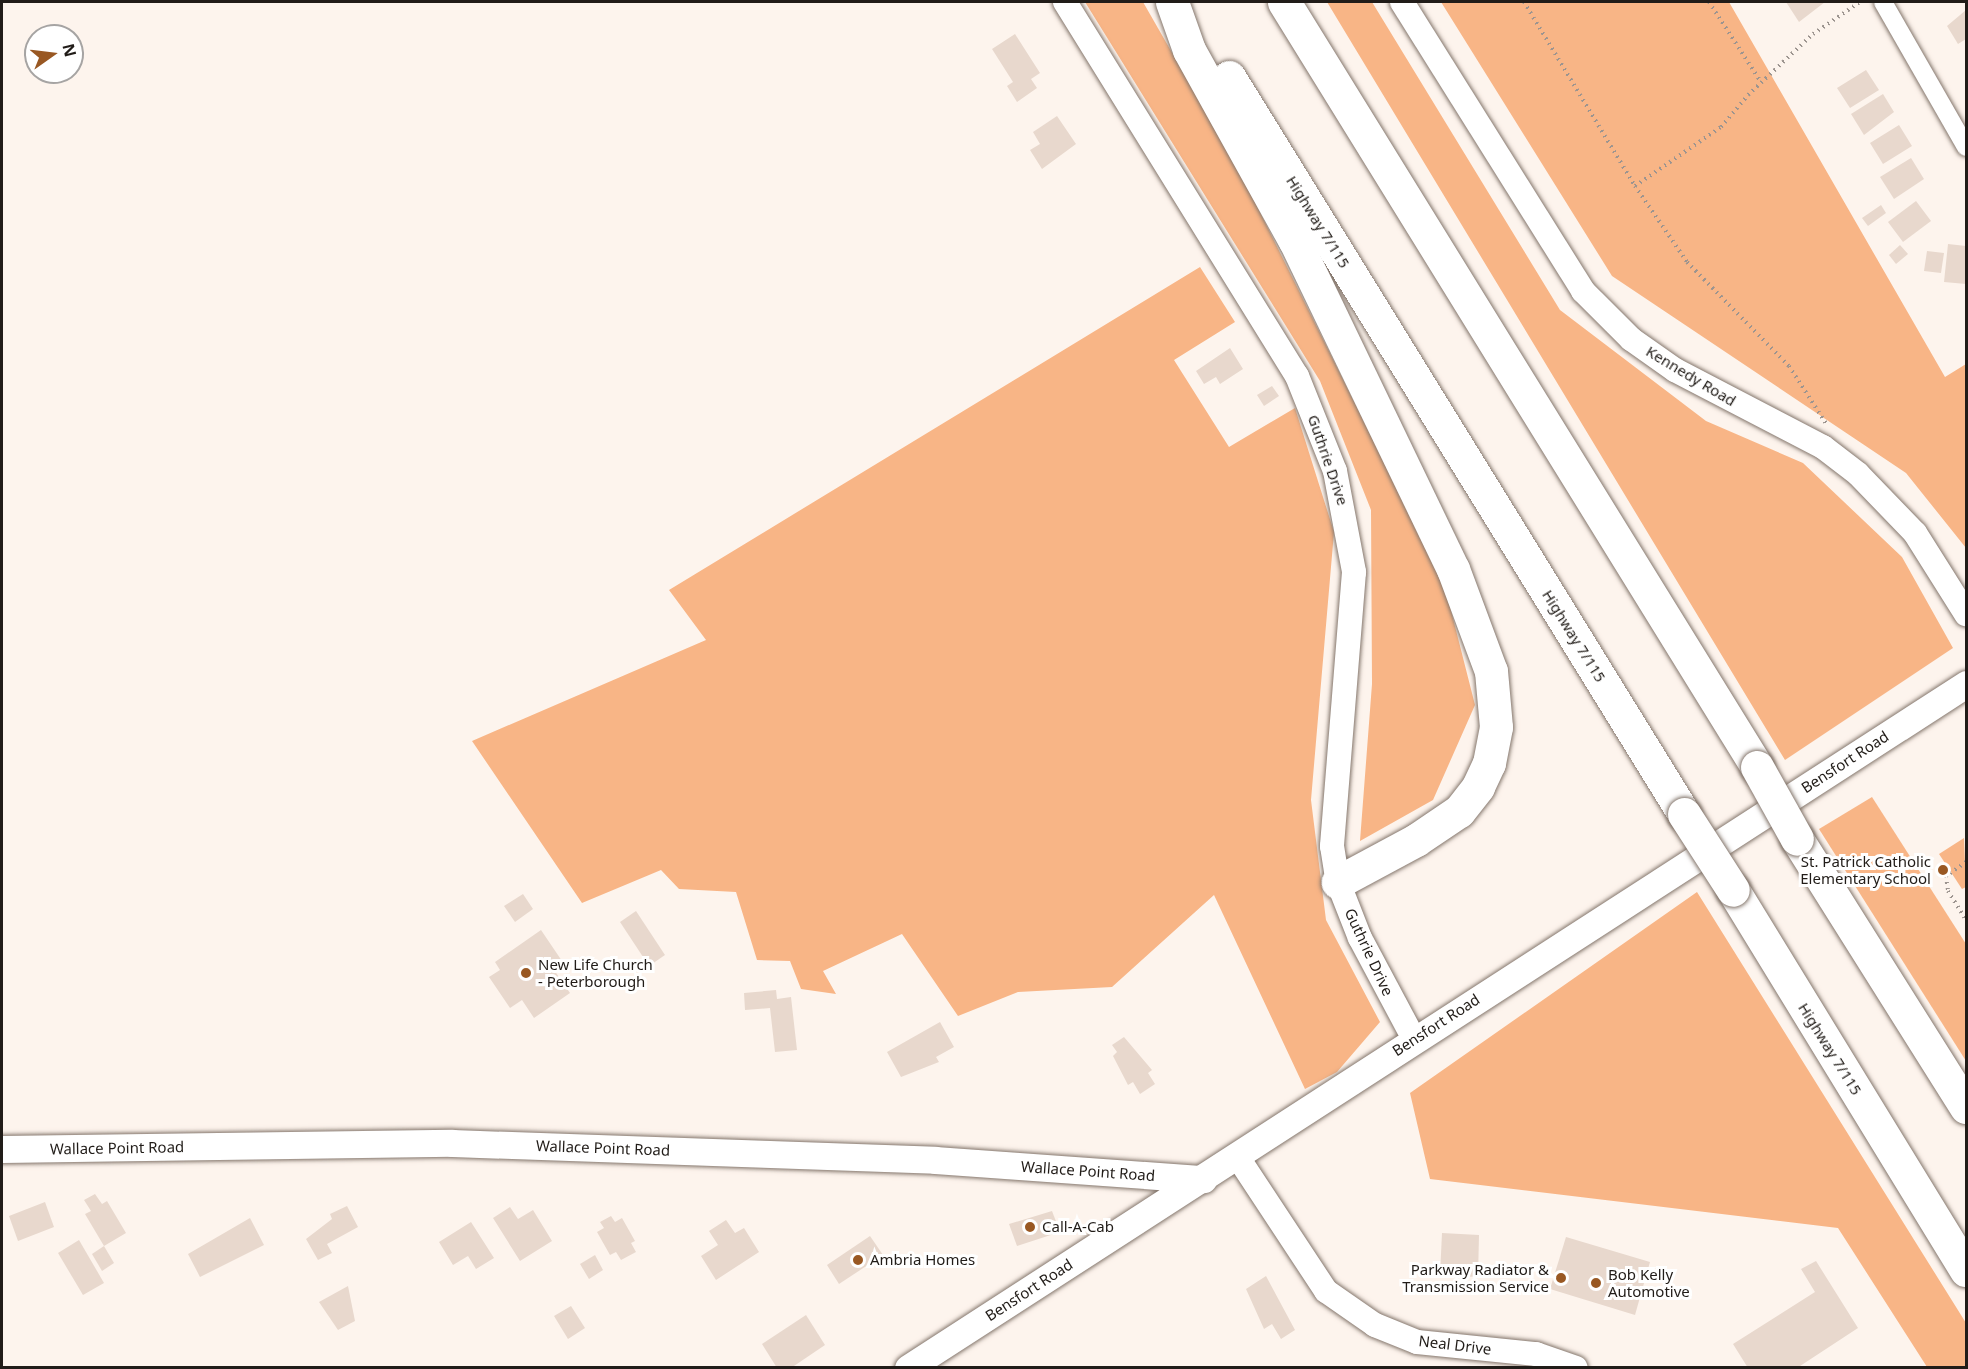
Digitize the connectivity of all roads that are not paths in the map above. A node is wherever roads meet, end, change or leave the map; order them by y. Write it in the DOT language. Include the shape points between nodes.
graph roads {
  1 [pos="1065,2"];
  2 [pos="1172,2"];
  3 [pos="1182,2"];
  4 [pos="1284,2"];
  5 [pos="1402,2"];
  6 [pos="1889,3"];
  7 [pos="1966,147"];
  8 [pos="1966,614"];
  9 [pos="1966,684"];
  10 [pos="1338,882"];
  11 [pos="1414,1039"];
  12 [pos="1966,1107"];
  13 [pos="2,1149"];
  14 [pos="1237,1156"];
  15 [pos="1203,1179"];
  16 [pos="1966,1270"];
  17 [pos="908,1368"];
  18 [pos="1576,1368"];
  1 -- 10 [label="street, Guthrie Drive" via="1297,376 1335,471 1354,572 1353,626 1333,806 1332,846"];
  2 -- 10 [label="highway" via="1189,50 1295,241 1453,569 1491,670 1496,727 1490,763 1478,787 1459,811 1416,840"];
  3 -- 16 [label="highway, Highway 7/115, bridge"];
  4 -- 12 [label="highway, bridge" via="1757,767 1797,839"];
  5 -- 8 [label="street, Kennedy Road" via="1583,291 1631,339 1675,370 1823,447 1858,474 1916,533"];
  6 -- 7 [label="street"];
  9 -- 11 [label="main road, Bensfort Road"];
  10 -- 11 [label="street, Guthrie Drive" via="1360,938"];
  11 -- 14 [label="main road, Bensfort Road"];
  13 -- 15 [label="main road, Wallace Point Road" via="452,1143 935,1160"];
  14 -- 15 [label="main road, Bensfort Road"];
  14 -- 18 [label="street, Neal Drive" via="1326,1291 1375,1325 1417,1342 1536,1354"];
  15 -- 17 [label="main road, Bensfort Road"];
}
